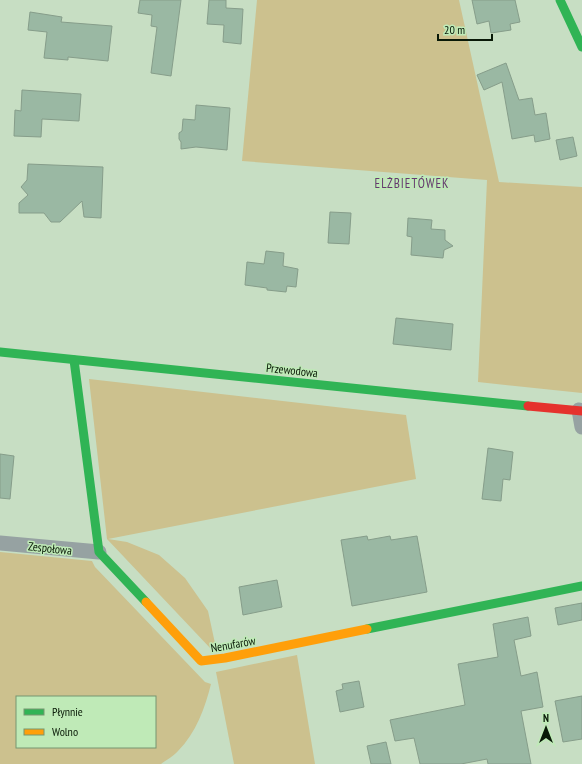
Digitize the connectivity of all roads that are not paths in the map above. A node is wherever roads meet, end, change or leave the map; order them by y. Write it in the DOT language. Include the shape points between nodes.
graph roads {
  1 [pos="560,0"];
  2 [pos="582,47"];
  3 [pos="0,352"];
  4 [pos="74,360"];
  5 [pos="580,411"];
  6 [pos="582,426"];
  7 [pos="0,543"];
  8 [pos="99,552"];
  9 [pos="582,586"];
  1 -- 2 [label="street"];
  3 -- 4 [label="street, Przewodowa"];
  4 -- 5 [label="street, Przewodowa"];
  4 -- 8 [label="street"];
  5 -- 6 [label="street"];
  7 -- 8 [label="street, Zespołowa"];
  8 -- 9 [label="street, Nenufarów" via="201,661"];
}
